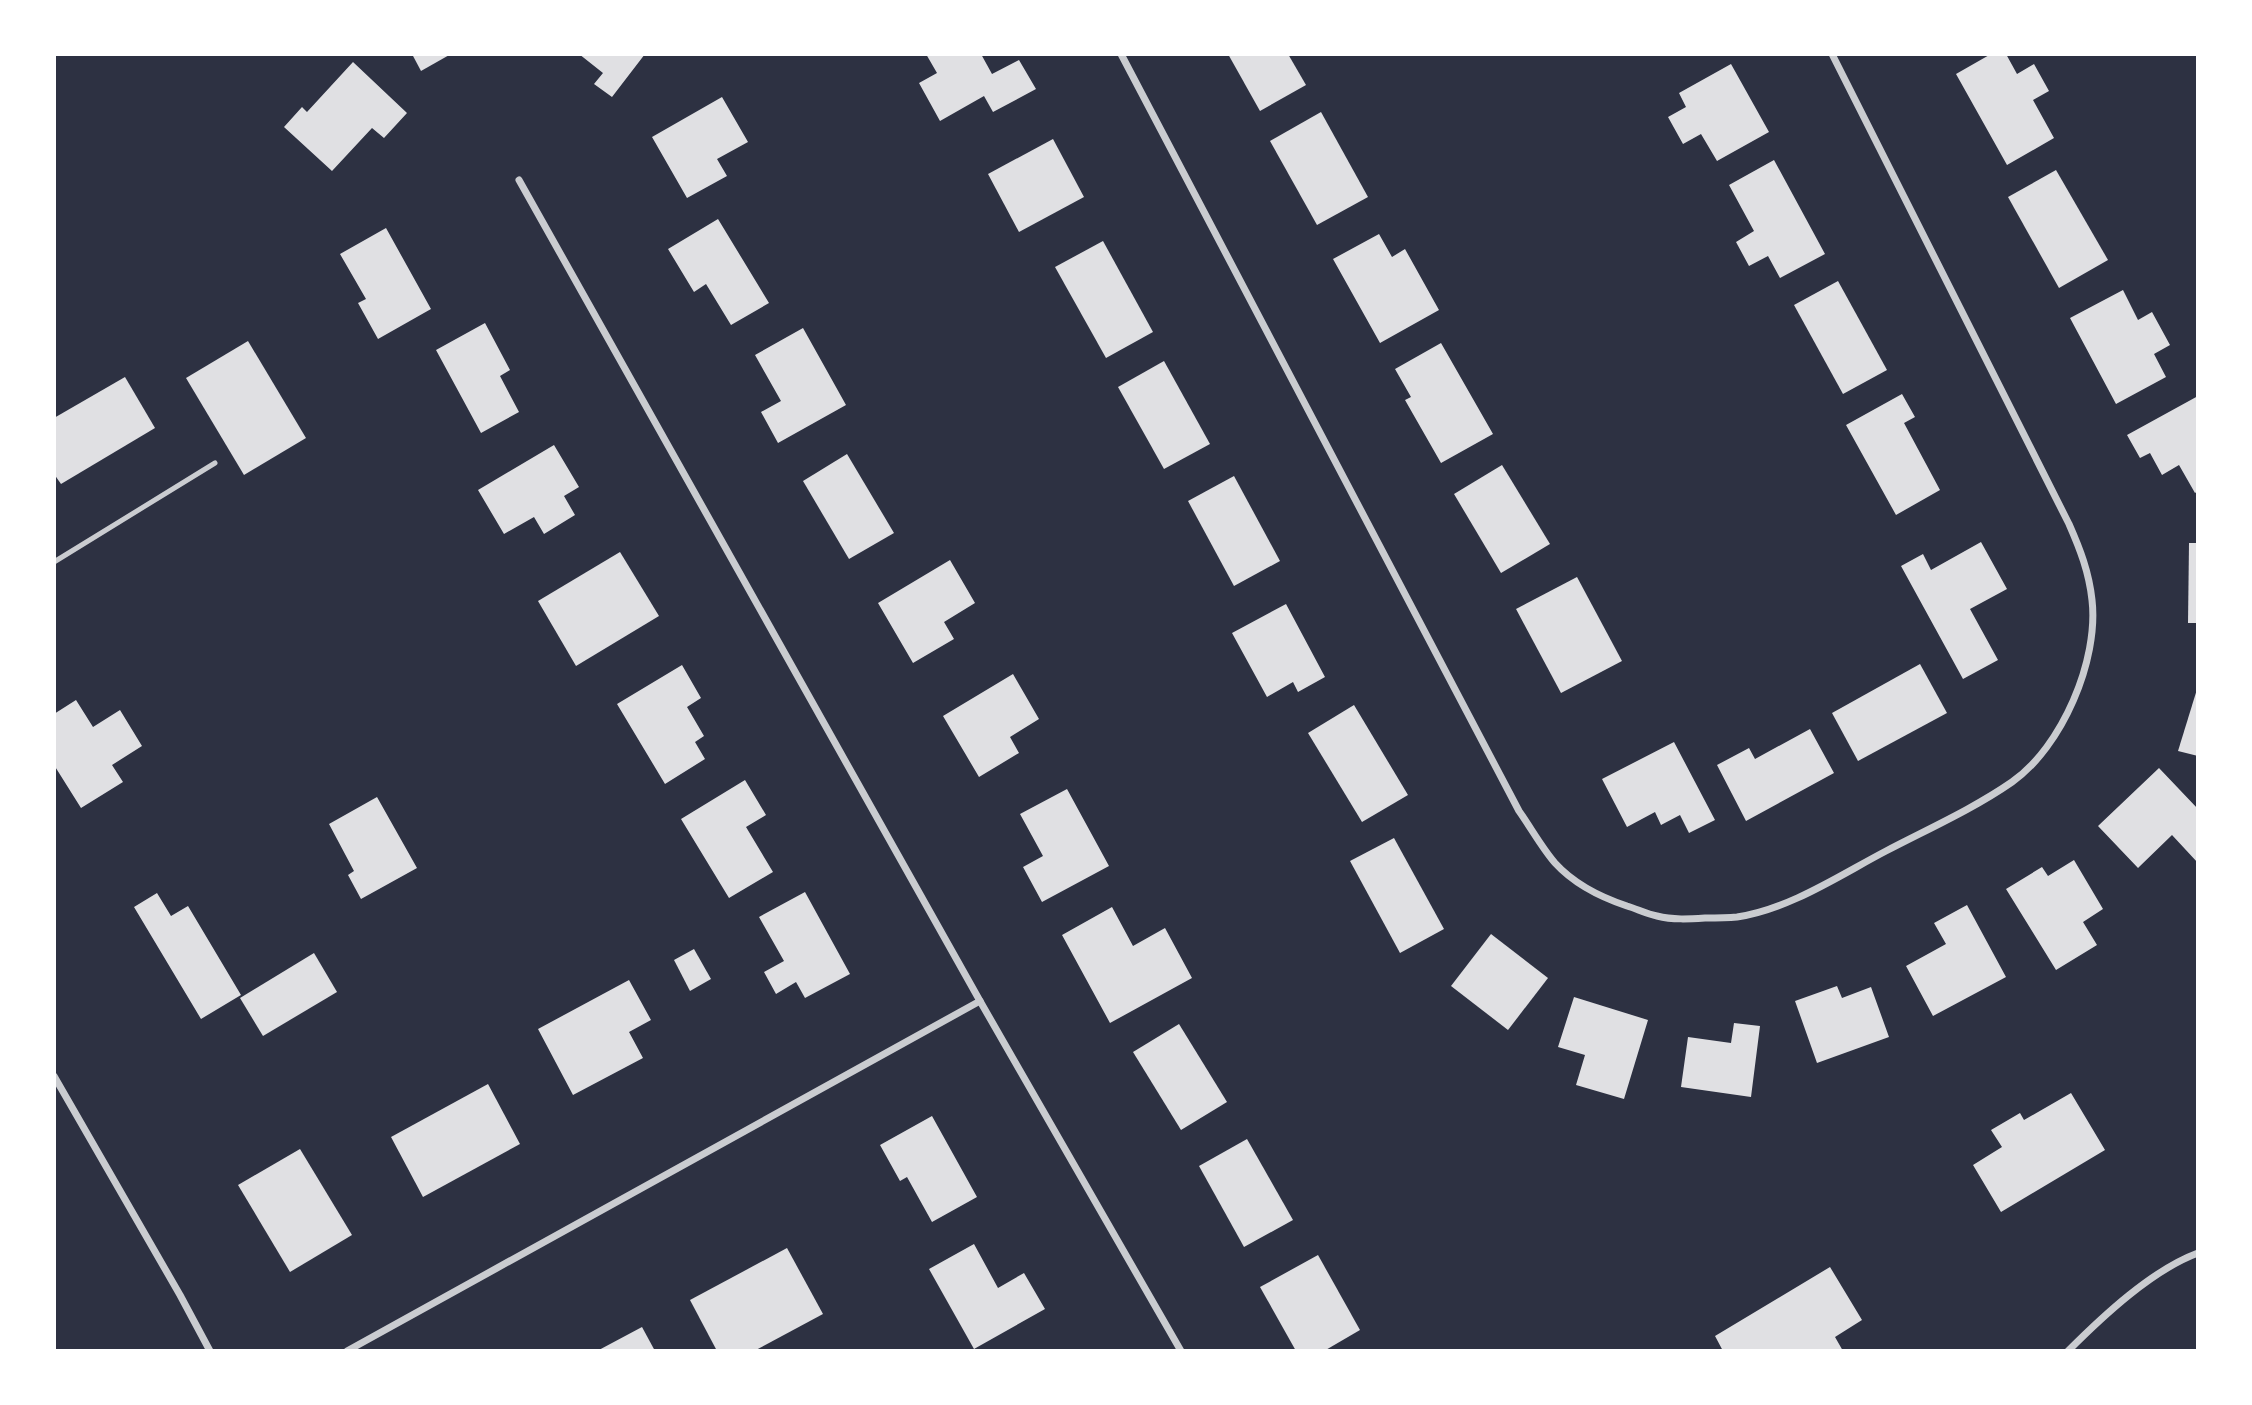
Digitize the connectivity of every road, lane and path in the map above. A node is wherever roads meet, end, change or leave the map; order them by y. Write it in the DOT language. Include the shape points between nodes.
graph roads {
  1 [pos="1121,54"];
  2 [pos="1832,54"];
  3 [pos="519,180"];
  4 [pos="215,463"];
  5 [pos="54,562"];
  6 [pos="980,1001"];
  7 [pos="54,1076"];
  8 [pos="2198,1253"];
  9 [pos="210,1351"];
  10 [pos="347,1351"];
  11 [pos="1181,1351"];
  12 [pos="2068,1351"];
  1 -- 2 [label="street" via="1519,811 1555,863 1576,882 1599,896 1658,916 1686,919 1737,917 1776,906 2014,781 2039,756 2070,709 2092,634 2086,565 2069,524"];
  3 -- 6 [label="street"];
  4 -- 5 [label="lane"];
  6 -- 10 [label="street"];
  6 -- 11 [label="street"];
  7 -- 9 [label="street"];
  8 -- 12 [label="street" via="2165,1267"];
}
